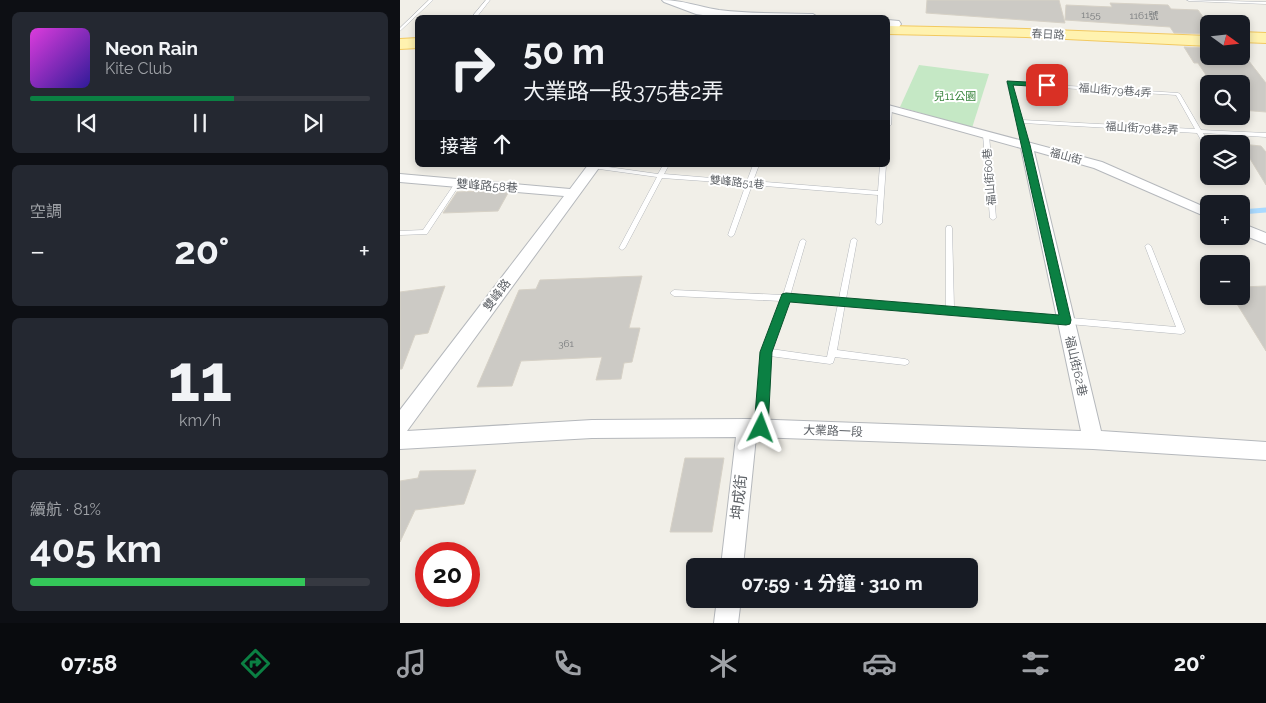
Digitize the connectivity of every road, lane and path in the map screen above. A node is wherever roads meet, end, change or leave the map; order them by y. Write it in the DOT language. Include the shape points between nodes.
graph roads {
  1 [pos="432,0"];
  2 [pos="488,0"];
  3 [pos="668,0"];
  4 [pos="1188,0"];
  5 [pos="1266,3"];
  6 [pos="699,14"];
  7 [pos="416,15"];
  8 [pos="476,15"];
  9 [pos="717,15"];
  10 [pos="415,16"];
  11 [pos="890,26"];
  12 [pos="890,26"];
  13 [pos="400,30"];
  14 [pos="1200,35"];
  15 [pos="1250,37"];
  16 [pos="415,38"];
  17 [pos="1266,38"];
  18 [pos="400,39"];
  19 [pos="1200,41"];
  20 [pos="415,43"];
  21 [pos="1250,43"];
  22 [pos="400,44"];
  23 [pos="1266,44"];
  24 [pos="890,110"];
  25 [pos="1019,120"];
  26 [pos="1198,131"];
  27 [pos="986,135"];
  28 [pos="1200,135"];
  29 [pos="1266,136"];
  30 [pos="1026,145"];
  31 [pos="593,167"];
  32 [pos="601,167"];
  33 [pos="665,167"];
  34 [pos="755,167"];
  35 [pos="883,167"];
  36 [pos="662,176"];
  37 [pos="400,178"];
  38 [pos="750,183"];
  39 [pos="457,184"];
  40 [pos="574,192"];
  41 [pos="880,193"];
  42 [pos="1200,210"];
  43 [pos="993,218"];
  44 [pos="879,223"];
  45 [pos="949,228"];
  46 [pos="1250,232"];
  47 [pos="400,233"];
  48 [pos="732,235"];
  49 [pos="1266,239"];
  50 [pos="854,240"];
  51 [pos="803,241"];
  52 [pos="1148,246"];
  53 [pos="622,248"];
  54 [pos="674,293"];
  55 [pos="786,297"];
  56 [pos="842,301"];
  57 [pos="950,311"];
  58 [pos="1066,320"];
  59 [pos="766,352"];
  60 [pos="832,353"];
  61 [pos="905,362"];
  62 [pos="400,425"];
  63 [pos="754,428"];
  64 [pos="400,440"];
  65 [pos="1093,440"];
  66 [pos="1266,451"];
  67 [pos="733,558"];
  68 [pos="728,608"];
  69 [pos="726,623"];
  1 -- 7 [label="lane"];
  2 -- 8 [label="lane"];
  3 -- 6 [label="street"];
  4 -- 5 [label="lane"];
  6 -- 9 [label="street"];
  10 -- 13 [label="lane"];
  11 -- 14 [label="main road, 春日路" via="1026,26"];
  12 -- 19 [label="main road, 春日路"];
  15 -- 17 [label="main road"];
  16 -- 18 [label="main road"];
  20 -- 22 [label="main road"];
  21 -- 23 [label="main road"];
  24 -- 27 [label="street, 福山街"];
  25 -- 26 [label="lane, 福山街79巷2弄"];
  25 -- 26 [label="lane, 福山街79巷4弄" via="1009,83 1178,94"];
  25 -- 30 [label="lane"];
  26 -- 28 [label="lane"];
  26 -- 29 [label="lane, 福山街79巷2弄"];
  27 -- 30 [label="street, 福山街"];
  27 -- 43 [label="lane, 福山街60巷"];
  30 -- 42 [label="street, 福山街" via="1098,165"];
  30 -- 58 [label="street, 福山街62巷"];
  31 -- 40 [label="street, 雙峰路"];
  32 -- 36 [label="lane, 雙峰路51巷"];
  33 -- 36 [label="lane"];
  34 -- 38 [label="lane"];
  35 -- 41 [label="lane"];
  36 -- 38 [label="lane, 雙峰路51巷"];
  36 -- 53 [label="lane"];
  37 -- 39 [label="street, 雙峰路58巷"];
  38 -- 41 [label="lane, 雙峰路51巷"];
  38 -- 48 [label="lane"];
  39 -- 40 [label="street, 雙峰路58巷"];
  39 -- 47 [label="lane" via="425,232"];
  40 -- 62 [label="street, 雙峰路"];
  41 -- 44 [label="lane"];
  45 -- 57 [label="lane"];
  46 -- 49 [label="street"];
  50 -- 56 [label="lane"];
  51 -- 55 [label="lane"];
  52 -- 58 [label="lane" via="1181,332"];
  54 -- 55 [label="lane"];
  55 -- 56 [label="lane"];
  55 -- 59 [label="lane"];
  56 -- 57 [label="lane"];
  56 -- 60 [label="lane"];
  57 -- 58 [label="lane"];
  58 -- 65 [label="street, 福山街62巷"];
  59 -- 60 [label="lane" via="830,361"];
  59 -- 63 [label="lane"];
  60 -- 61 [label="lane"];
  63 -- 64 [label="street, 大業路一段" via="592,428"];
  63 -- 65 [label="street, 大業路一段"];
  63 -- 67 [label="street, 坤成街"];
  65 -- 66 [label="street, 大業路一段"];
  68 -- 69 [label="street"];
}
